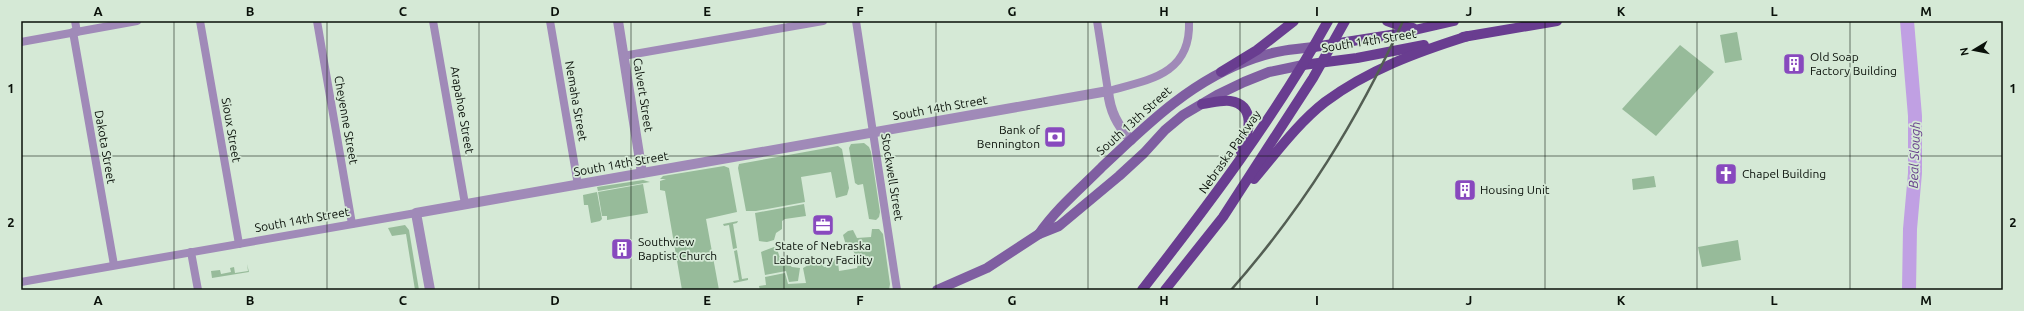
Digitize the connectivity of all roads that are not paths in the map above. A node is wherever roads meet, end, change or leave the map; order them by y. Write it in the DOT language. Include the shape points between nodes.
graph roads {
  1 [pos="75,21"];
  2 [pos="137,21"];
  3 [pos="200,21"];
  4 [pos="316,21"];
  5 [pos="433,21"];
  6 [pos="550,21"];
  7 [pos="618,21"];
  8 [pos="823,21"];
  9 [pos="856,21"];
  10 [pos="1097,21"];
  11 [pos="1294,21"];
  12 [pos="1328,21"];
  13 [pos="1345,21"];
  14 [pos="1387,21"];
  15 [pos="1454,21"];
  16 [pos="1557,21"];
  17 [pos="1189,22"];
  18 [pos="1419,28"];
  19 [pos="75,32"];
  20 [pos="1468,36"];
  21 [pos="21,42"];
  22 [pos="1333,44"];
  23 [pos="1314,47"];
  24 [pos="623,56"];
  25 [pos="1323,61"];
  26 [pos="1304,65"];
  27 [pos="1221,72"];
  28 [pos="1108,90"];
  29 [pos="1202,104"];
  30 [pos="873,133"];
  31 [pos="1131,140"];
  32 [pos="1235,166"];
  33 [pos="642,173"];
  34 [pos="578,184"];
  35 [pos="465,204"];
  36 [pos="416,213"];
  37 [pos="1222,217"];
  38 [pos="352,224"];
  39 [pos="1039,234"];
  40 [pos="239,244"];
  41 [pos="191,252"];
  42 [pos="114,265"];
  43 [pos="21,282"];
  44 [pos="198,290"];
  45 [pos="430,290"];
  46 [pos="897,290"];
  47 [pos="936,290"];
  48 [pos="1142,290"];
  49 [pos="1165,290"];
  1 -- 19 [label="street, Dakota Street"];
  2 -- 19 [label="street"];
  3 -- 40 [label="street, Sioux Street"];
  4 -- 38 [label="street, Cheyenne Street"];
  5 -- 35 [label="street, Arapahoe Street"];
  6 -- 34 [label="street, Nemaha Street"];
  7 -- 24 [label="street, Calvert Street"];
  8 -- 24 [label="street"];
  9 -- 30 [label="street, Stockwell Street"];
  10 -- 28 [label="street"];
  11 -- 27 [label="main road" via="1257,50"];
  12 -- 23 [label="main road, Nebraska Parkway"];
  13 -- 22 [label="main road"];
  14 -- 18 [label="main road"];
  15 -- 18 [label="main road, South 14th Street"];
  16 -- 20 [label="main road, South 14th Street"];
  17 -- 28 [label="street, South 14th Street" via="1186,47 1177,64 1150,79"];
  18 -- 22 [label="main road, South 14th Street"];
  19 -- 21 [label="street"];
  19 -- 42 [label="street, Dakota Street"];
  20 -- 25 [label="main road, South 14th Street" via="1357,58"];
  20 -- 37 [label="main road" via="1382,66 1324,103 1287,140"];
  22 -- 23 [label="main road, South 14th Street"];
  22 -- 25 [label="main road"];
  23 -- 26 [label="main road, Nebraska Parkway"];
  23 -- 27 [label="main road, South 13th Street" via="1256,57"];
  24 -- 33 [label="street, Calvert Street"];
  25 -- 26 [label="main road, South 14th Street"];
  25 -- 37 [label="main road"];
  26 -- 29 [label="main road, South 13th Street" via="1269,72"];
  26 -- 32 [label="main road, Nebraska Parkway"];
  27 -- 31 [label="main road, South 13th Street" via="1183,95"];
  28 -- 30 [label="street, South 14th Street"];
  28 -- 31 [label="street" via="1114,115 1121,129"];
  29 -- 32 [label="main road" via="1229,101 1242,106 1249,117 1249,129"];
  29 -- 39 [label="main road, South 13th Street" via="1182,115 1087,204 1059,226"];
  30 -- 33 [label="street, South 14th Street"];
  30 -- 46 [label="street, Stockwell Street"];
  31 -- 39 [label="main road, South 13th Street" via="1049,220"];
  32 -- 48 [label="main road, Nebraska Parkway"];
  33 -- 34 [label="street, South 14th Street"];
  34 -- 35 [label="street, South 14th Street"];
  35 -- 36 [label="street, South 14th Street"];
  36 -- 38 [label="street, South 14th Street"];
  36 -- 45 [label="street"];
  37 -- 49 [label="main road"];
  38 -- 40 [label="street, South 14th Street"];
  39 -- 47 [label="main road, South 13th Street" via="987,268"];
  40 -- 41 [label="street, South 14th Street"];
  41 -- 42 [label="street, South 14th Street"];
  41 -- 44 [label="street"];
  42 -- 43 [label="street, South 14th Street"];
}
